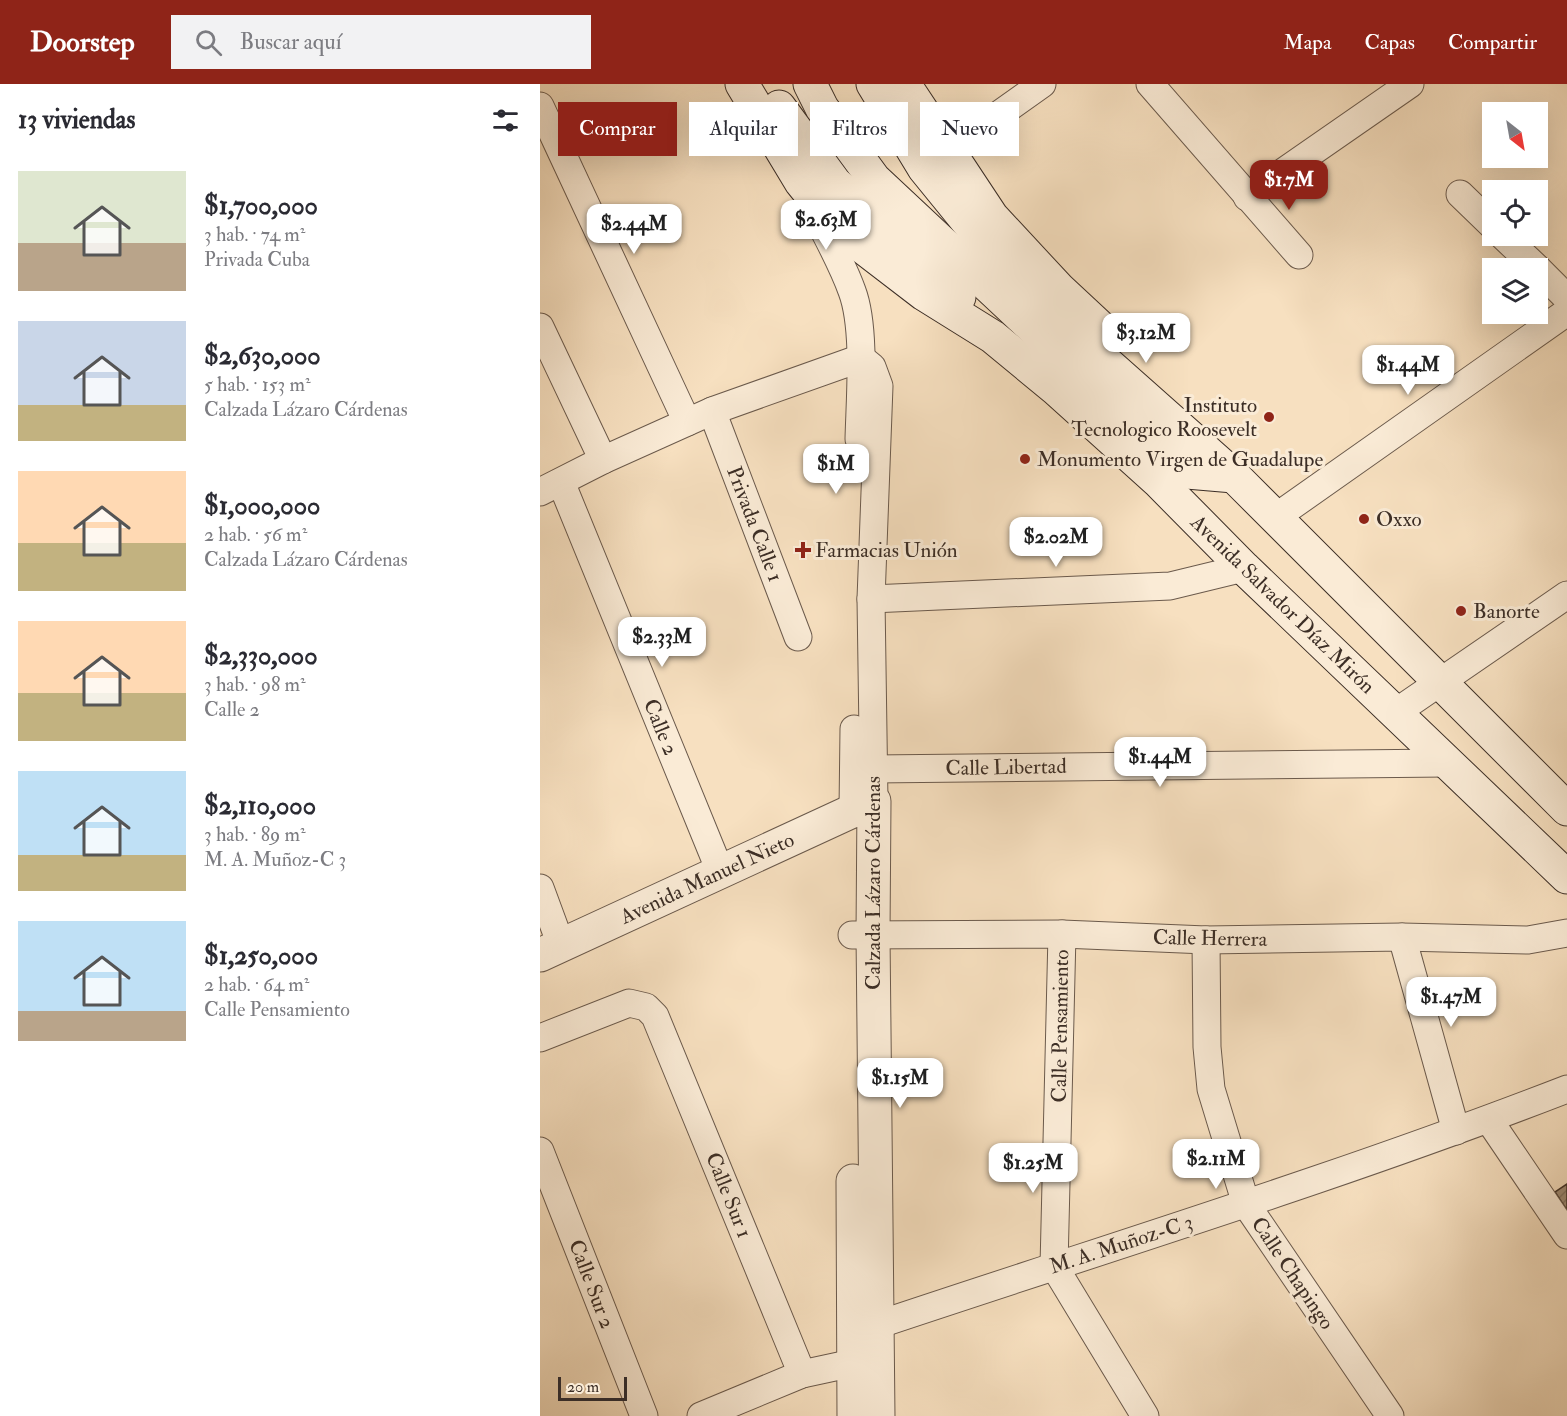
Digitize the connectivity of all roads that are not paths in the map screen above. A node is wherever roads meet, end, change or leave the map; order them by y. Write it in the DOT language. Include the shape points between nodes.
graph roads {
  1 [pos="742,84"];
  2 [pos="767,84"];
  3 [pos="810,84"];
  4 [pos="873,84"];
  5 [pos="904,84"];
  6 [pos="1042,84"];
  7 [pos="1150,84"];
  8 [pos="1410,84"];
  9 [pos="1017,102"];
  10 [pos="540,106"];
  11 [pos="920,107"];
  12 [pos="550,154"];
  13 [pos="953,156"];
  14 [pos="801,183"];
  15 [pos="1460,194"];
  16 [pos="1247,197"];
  17 [pos="1482,215"];
  18 [pos="1513,246"];
  19 [pos="1299,255"];
  20 [pos="1526,258"];
  21 [pos="1548,280"];
  22 [pos="1567,298"];
  23 [pos="1567,312"];
  24 [pos="540,327"];
  25 [pos="993,338"];
  26 [pos="861,358"];
  27 [pos="712,411"];
  28 [pos="687,422"];
  29 [pos="603,460"];
  30 [pos="1234,476"];
  31 [pos="551,487"];
  32 [pos="1276,517"];
  33 [pos="1244,568"];
  34 [pos="1567,595"];
  35 [pos="871,599"];
  36 [pos="798,637"];
  37 [pos="1441,683"];
  38 [pos="1395,713"];
  39 [pos="1447,763"];
  40 [pos="863,770"];
  41 [pos="864,806"];
  42 [pos="1567,809"];
  43 [pos="720,871"];
  44 [pos="1567,877"];
  45 [pos="540,888"];
  46 [pos="1567,933"];
  47 [pos="862,934"];
  48 [pos="1062,934"];
  49 [pos="1402,937"];
  50 [pos="1206,940"];
  51 [pos="550,950"];
  52 [pos="540,1038"];
  53 [pos="1567,1089"];
  54 [pos="1489,1120"];
  55 [pos="1456,1131"];
  56 [pos="540,1151"];
  57 [pos="1246,1204"];
  58 [pos="1567,1235"];
  59 [pos="1054,1266"];
  60 [pos="877,1325"];
  61 [pos="853,1363"];
  62 [pos="802,1374"];
  63 [pos="644,1416"];
  64 [pos="702,1416"];
  65 [pos="854,1416"];
  66 [pos="878,1416"];
  67 [pos="1145,1416"];
  68 [pos="1390,1416"];
  1 -- 14 [label="main road, Avenida Salvador Díaz Mirón"];
  2 -- 25 [label="main road, Avenida Salvador Díaz Mirón" via="782,112 835,183 965,302"];
  3 -- 30 [label="main road" via="822,108 874,179 1187,472"];
  4 -- 30 [label="main road" via="924,168 1024,290"];
  5 -- 11 [label="main road"];
  6 -- 9 [label="street"];
  7 -- 16 [label="street"];
  8 -- 16 [label="street"];
  10 -- 12 [label="street"];
  12 -- 28 [label="street"];
  13 -- 30 [label="main road" via="992,217 1058,288 1213,432"];
  14 -- 25 [label="main road, Avenida Salvador Díaz Mirón" via="838,228 924,294"];
  14 -- 26 [label="street, Calzada Lázaro Cárdenas" via="853,291"];
  15 -- 17 [label="street"];
  16 -- 19 [label="street"];
  18 -- 20 [label="street"];
  21 -- 22 [label="street"];
  23 -- 32 [label="street"];
  24 -- 29 [label="street"];
  25 -- 33 [label="main road, Avenida Salvador Díaz Mirón" via="1158,482"];
  26 -- 27 [label="street"];
  26 -- 35 [label="street, Calzada Lázaro Cárdenas" via="872,367 879,386"];
  26 -- 40 [label="street, Calzada Lázaro Cárdenas"];
  27 -- 28 [label="street"];
  27 -- 36 [label="street, Privada Calle 1"];
  28 -- 29 [label="street"];
  29 -- 31 [label="street"];
  30 -- 32 [label="main road"];
  31 -- 43 [label="street, Calle 2"];
  32 -- 37 [label="main road"];
  33 -- 35 [label="street" via="1170,586"];
  33 -- 38 [label="main road, Avenida Salvador Díaz Mirón"];
  34 -- 37 [label="street"];
  35 -- 40 [label="street, Calzada Lázaro Cárdenas"];
  37 -- 38 [label="street"];
  37 -- 42 [label="main road"];
  38 -- 39 [label="main road, Avenida Salvador Díaz Mirón"];
  39 -- 40 [label="street, Calle Libertad"];
  39 -- 44 [label="main road, Avenida Salvador Díaz Mirón"];
  40 -- 41 [label="street, Calzada Lázaro Cárdenas"];
  41 -- 43 [label="main road, Avenida Manuel Nieto"];
  41 -- 47 [label="main road, Calzada Lázaro Cárdenas"];
  43 -- 51 [label="main road, Avenida Manuel Nieto"];
  45 -- 51 [label="street"];
  46 -- 49 [label="street, Calle Herrera" via="1528,940"];
  47 -- 48 [label="street, Calle Herrera"];
  47 -- 60 [label="main road, Calzada Lázaro Cárdenas"];
  47 -- 61 [label="main road, Calzada Lázaro Cárdenas"];
  48 -- 50 [label="street, Calle Herrera"];
  48 -- 59 [label="street, Calle Pensamiento"];
  49 -- 50 [label="street, Calle Herrera"];
  49 -- 55 [label="street"];
  50 -- 57 [label="street, Calle Chapingo" via="1207,1047 1212,1089"];
  52 -- 62 [label="street, Calle Sur 1" via="629,1003 646,1007 656,1016"];
  53 -- 54 [label="street, M. A. Muñoz-C 3"];
  54 -- 55 [label="street, M. A. Muñoz-C 3"];
  54 -- 58 [label="street"];
  55 -- 57 [label="street, M. A. Muñoz-C 3"];
  56 -- 63 [label="street, Calle Sur 2"];
  57 -- 59 [label="street, M. A. Muñoz-C 3"];
  57 -- 68 [label="street, Calle Chapingo"];
  59 -- 60 [label="street, M. A. Muñoz-C 3"];
  59 -- 67 [label="street"];
  60 -- 66 [label="main road, Calzada Lázaro Cárdenas"];
  61 -- 62 [label="street"];
  61 -- 65 [label="main road, Calzada Lázaro Cárdenas"];
  62 -- 64 [label="street"];
}
